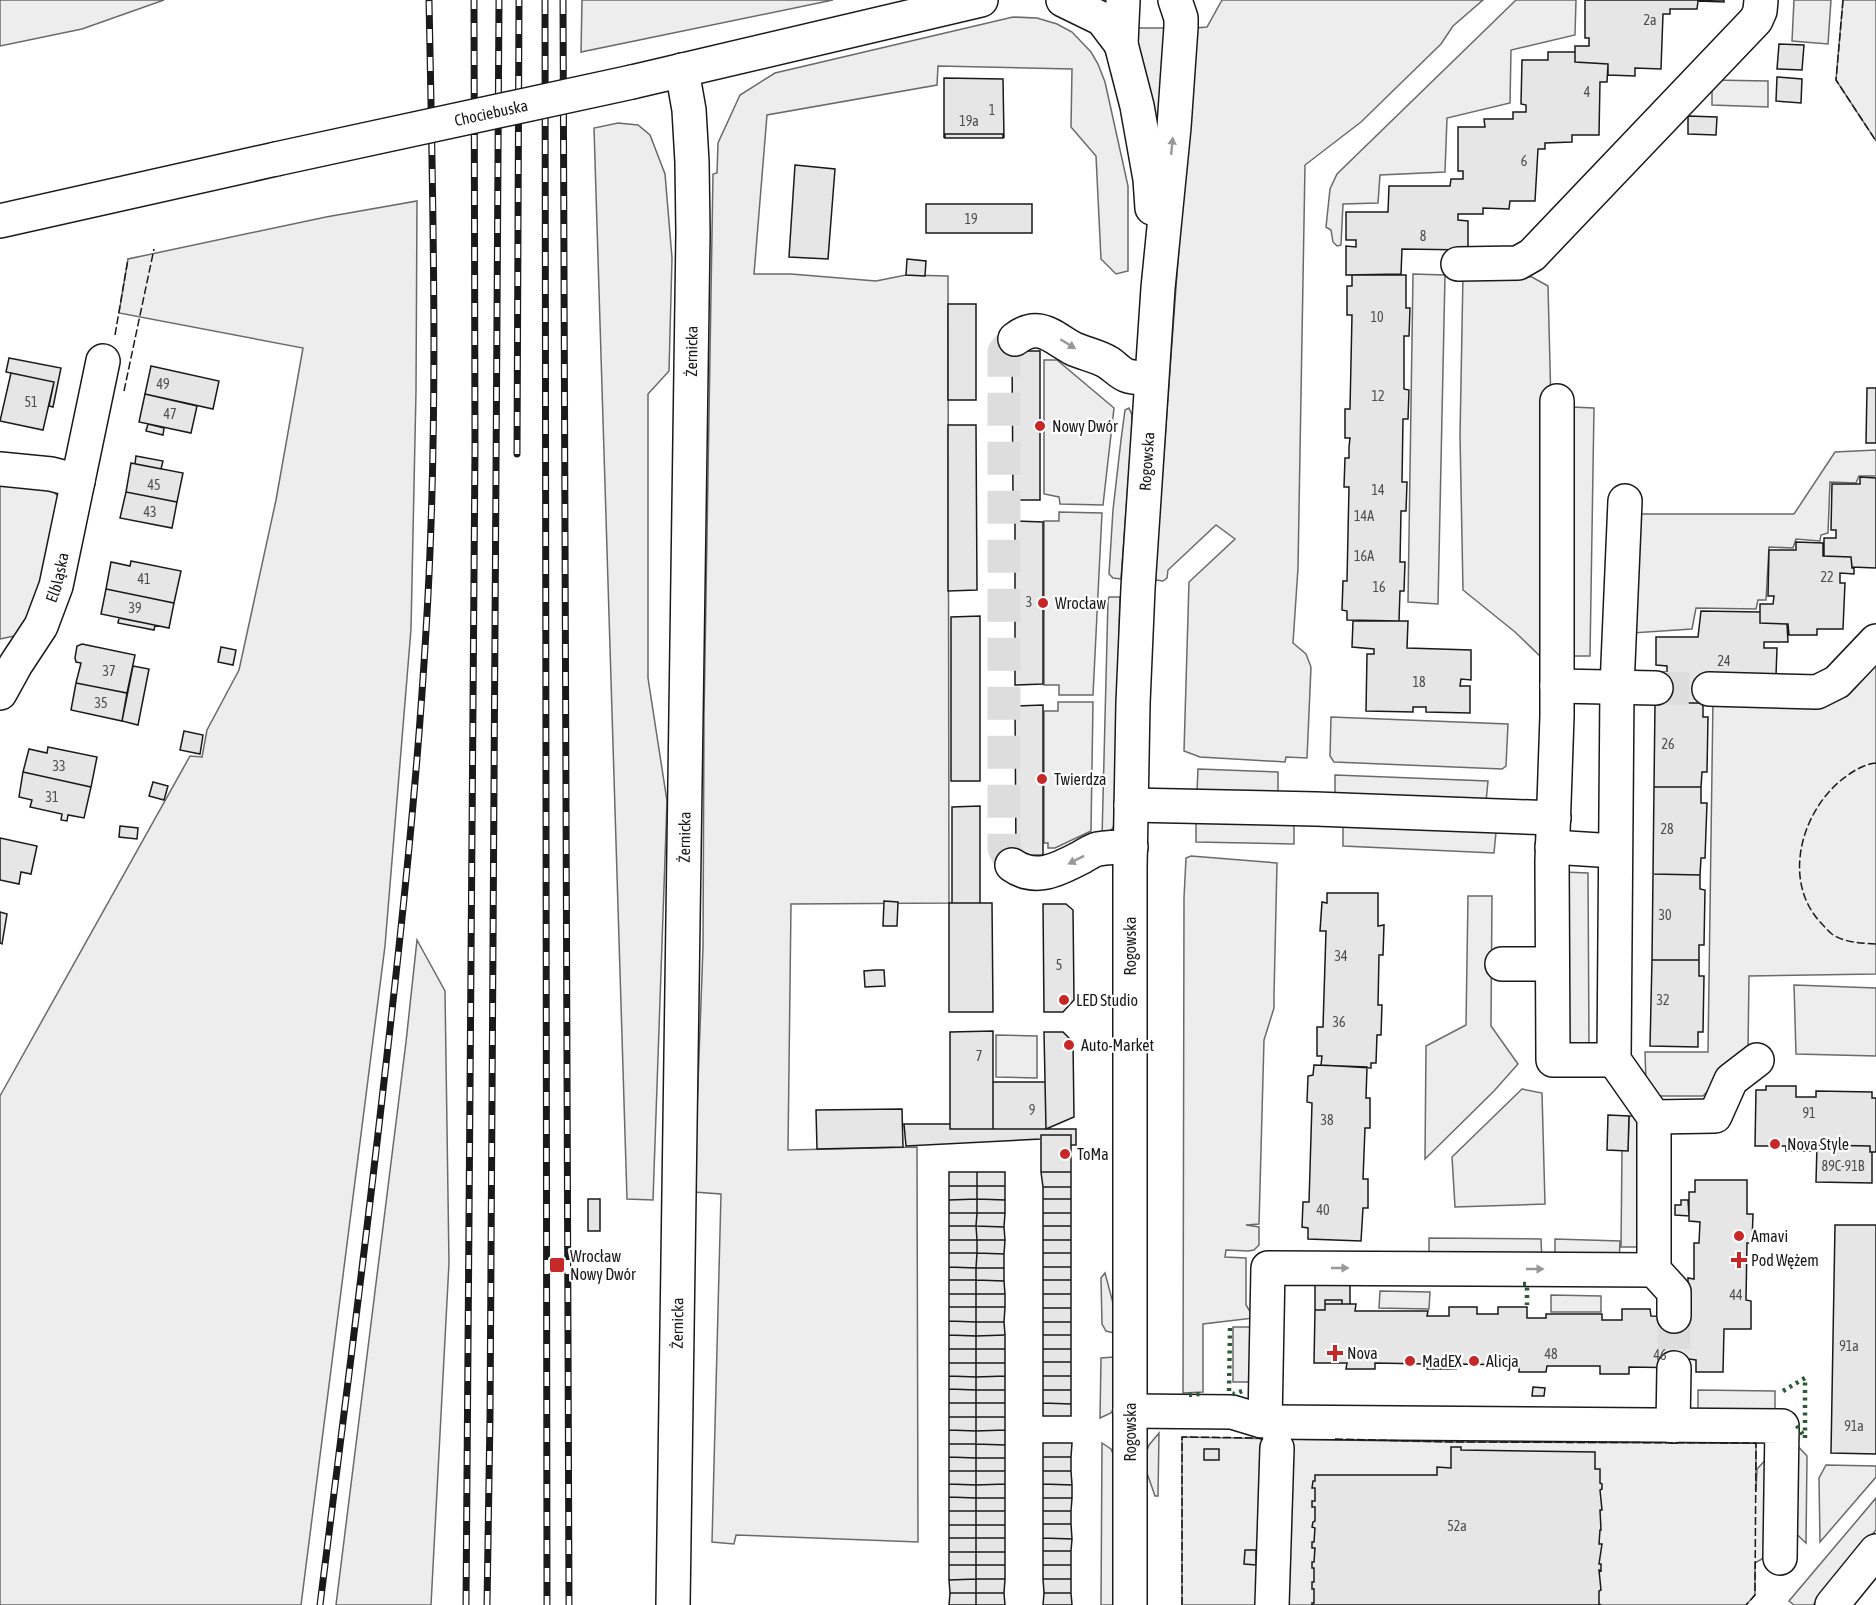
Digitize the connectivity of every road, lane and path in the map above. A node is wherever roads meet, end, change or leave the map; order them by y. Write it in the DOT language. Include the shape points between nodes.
graph roads {
  1 [pos="981,0"];
  2 [pos="1063,0"];
  3 [pos="1124,0"];
  4 [pos="1761,0"];
  5 [pos="1183,6"];
  6 [pos="1121,44"];
  7 [pos="682,70"];
  8 [pos="0,221"];
  9 [pos="1458,264"];
  10 [pos="1158,288"];
  11 [pos="1015,339"];
  12 [pos="103,361"];
  13 [pos="1152,379"];
  14 [pos="1557,401"];
  15 [pos="0,469"];
  16 [pos="78,482"];
  17 [pos="1625,501"];
  18 [pos="1876,641"];
  19 [pos="8,661"];
  20 [pos="1557,686"];
  21 [pos="1617,687"];
  22 [pos="1656,688"];
  23 [pos="1709,689"];
  24 [pos="0,693"];
  25 [pos="1131,805"];
  26 [pos="1553,832"];
  27 [pos="1131,847"];
  28 [pos="1615,851"];
  29 [pos="1012,865"];
  30 [pos="1502,964"];
  31 [pos="1552,964"];
  32 [pos="1614,1060"];
  33 [pos="1757,1060"];
  34 [pos="1654,1116"];
  35 [pos="1654,1270"];
  36 [pos="1674,1316"];
  37 [pos="1674,1368"];
  38 [pos="1130,1411"];
  39 [pos="1672,1426"];
  40 [pos="1271,1435"];
  41 [pos="1876,1551"];
  42 [pos="1780,1558"];
  43 [pos="673,1605"];
  44 [pos="1130,1605"];
  45 [pos="1272,1605"];
  46 [pos="1832,1605"];
  1 -- 7 [label="street, Chociebuska"];
  2 -- 6 [label="street, Rogowska" via="1102,19"];
  3 -- 6 [label="street, Rogowska"];
  4 -- 9 [label="street" via="1756,20 1532,255 1518,264"];
  10 -- 5 [label="street, Rogowska, one-way"];
  6 -- 10 [label="street, Rogowska" via="1150,179"];
  7 -- 8 [label="street, Chociebuska, bridge"];
  7 -- 43 [label="street, Żernicka" via="692,162 693,233"];
  10 -- 13 [label="street, Rogowska"];
  11 -- 13 [label="street, one-way" via="1029,332 1052,334 1126,375"];
  12 -- 16 [label="street, Elbląska"];
  13 -- 25 [label="street, Rogowska" via="1138,588"];
  14 -- 20 [label="street"];
  15 -- 16 [label="street" via="51,474"];
  16 -- 19 [label="street, Elbląska" via="56,586 42,626"];
  17 -- 21 [label="street"];
  18 -- 23 [label="street" via="1837,682 1817,692"];
  19 -- 24 [label="street, Elbląska"];
  20 -- 21 [label="street"];
  20 -- 26 [label="street"];
  21 -- 22 [label="street"];
  21 -- 28 [label="street"];
  25 -- 26 [label="street" via="1316,809"];
  25 -- 27 [label="street, Rogowska"];
  26 -- 28 [label="street"];
  26 -- 31 [label="street"];
  27 -- 29 [label="street, one-way" via="1097,849 1042,873 1028,873"];
  27 -- 38 [label="street, Rogowska"];
  28 -- 32 [label="street"];
  30 -- 31 [label="street"];
  31 -- 32 [label="street" via="1553,1060"];
  32 -- 34 [label="street"];
  33 -- 34 [label="street" via="1731,1080 1715,1116"];
  34 -- 35 [label="street"];
  35 -- 36 [label="street" via="1674,1292"];
  40 -- 35 [label="street, one-way" via="1268,1268"];
  37 -- 39 [label="street"];
  38 -- 40 [label="street" via="1232,1412"];
  38 -- 44 [label="street, Rogowska"];
  39 -- 40 [label="street"];
  39 -- 42 [label="street" via="1782,1426"];
  40 -- 45 [label="street"];
  41 -- 46 [label="street"];
}
